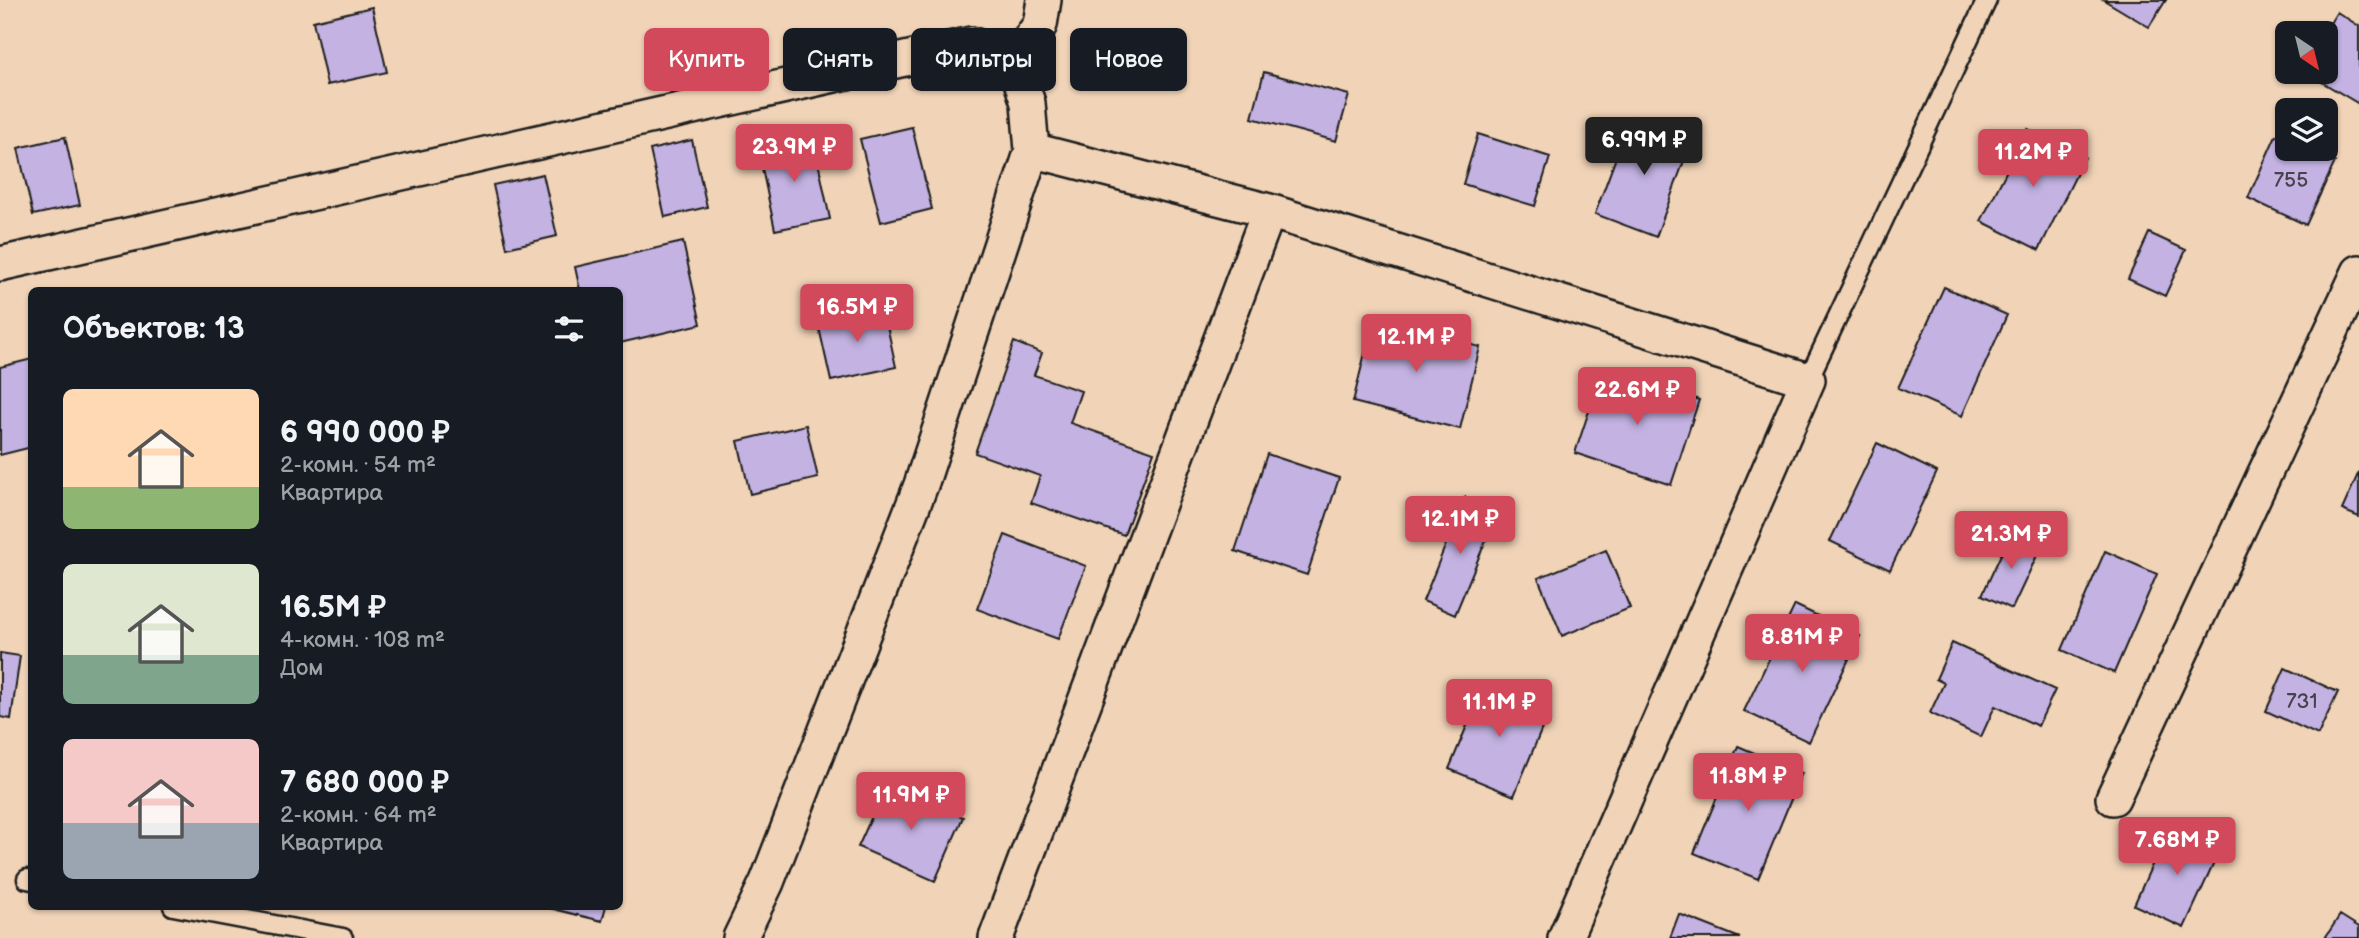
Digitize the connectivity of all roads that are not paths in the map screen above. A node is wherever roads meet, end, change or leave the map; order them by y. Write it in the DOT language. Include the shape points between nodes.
graph roads {
  1 [pos="1044,0"];
  2 [pos="1987,0"];
  3 [pos="1038,28"];
  4 [pos="911,58"];
  5 [pos="1024,91"];
  6 [pos="1032,149"];
  7 [pos="1269,211"];
  8 [pos="0,264"];
  9 [pos="2359,272"];
  10 [pos="1808,380"];
  11 [pos="2113,798"];
  12 [pos="194,910"];
  13 [pos="343,938"];
  14 [pos="740,938"];
  15 [pos="996,938"];
  16 [pos="1565,938"];
  1 -- 3 [label="street"];
  2 -- 10 [label="lane"];
  4 -- 8 [label="street"];
  5 -- 6 [label="street"];
  6 -- 7 [label="street"];
  6 -- 14 [label="street" via="921,485 767,882"];
  7 -- 10 [label="street"];
  7 -- 15 [label="street"];
  9 -- 11 [label="street"];
  10 -- 16 [label="street"];
  12 -- 13 [label="lane"];
}
